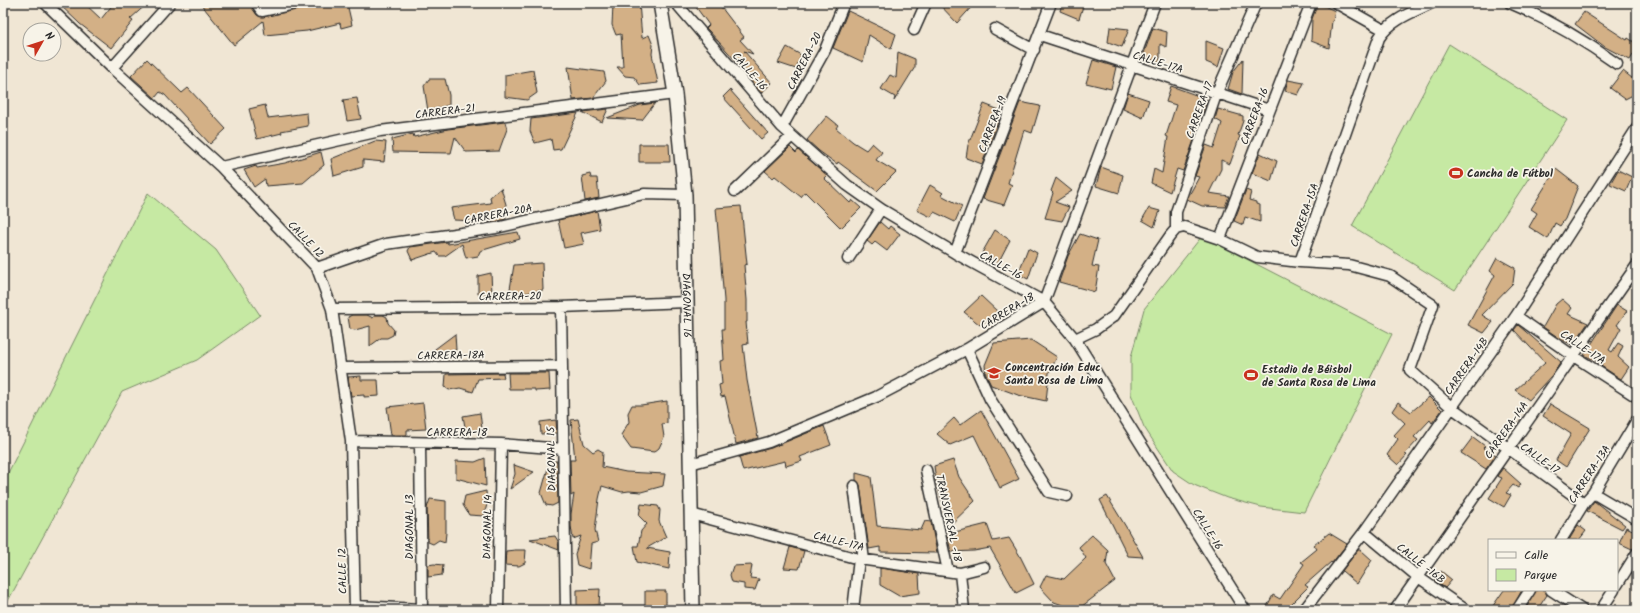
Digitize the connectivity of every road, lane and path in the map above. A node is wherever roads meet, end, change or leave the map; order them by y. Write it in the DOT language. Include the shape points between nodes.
graph roads {
  1 [pos="45,3"];
  2 [pos="170,3"];
  3 [pos="299,3"];
  4 [pos="660,3"];
  5 [pos="676,3"];
  6 [pos="844,3"];
  7 [pos="926,3"];
  8 [pos="1051,3"];
  9 [pos="1155,3"];
  10 [pos="1256,3"];
  11 [pos="1311,3"];
  12 [pos="1336,3"];
  13 [pos="1432,3"];
  14 [pos="1510,3"];
  15 [pos="259,7"];
  16 [pos="995,29"];
  17 [pos="914,30"];
  18 [pos="1384,30"];
  19 [pos="1040,35"];
  20 [pos="1034,50"];
  21 [pos="1617,64"];
  22 [pos="1131,66"];
  23 [pos="112,68"];
  24 [pos="1217,92"];
  25 [pos="675,94"];
  26 [pos="1269,110"];
  27 [pos="782,127"];
  28 [pos="1637,128"];
  29 [pos="791,137"];
  30 [pos="220,167"];
  31 [pos="734,191"];
  32 [pos="685,196"];
  33 [pos="881,209"];
  34 [pos="1176,229"];
  35 [pos="1220,239"];
  36 [pos="955,253"];
  37 [pos="848,259"];
  38 [pos="1300,262"];
  39 [pos="1637,265"];
  40 [pos="317,268"];
  41 [pos="687,302"];
  42 [pos="1044,302"];
  43 [pos="561,307"];
  44 [pos="332,309"];
  45 [pos="1516,316"];
  46 [pos="1075,339"];
  47 [pos="967,349"];
  48 [pos="1572,355"];
  49 [pos="562,366"];
  50 [pos="340,368"];
  51 [pos="1637,384"];
  52 [pos="1634,395"];
  53 [pos="1451,408"];
  54 [pos="1637,420"];
  55 [pos="351,442"];
  56 [pos="420,444"];
  57 [pos="501,444"];
  58 [pos="563,449"];
  59 [pos="1507,449"];
  60 [pos="690,464"];
  61 [pos="926,470"];
  62 [pos="854,486"];
  63 [pos="1593,493"];
  64 [pos="1067,496"];
  65 [pos="1584,503"];
  66 [pos="691,514"];
  67 [pos="1637,520"];
  68 [pos="1364,532"];
  69 [pos="1562,539"];
  70 [pos="1637,553"];
  71 [pos="862,560"];
  72 [pos="984,566"];
  73 [pos="948,571"];
  74 [pos="960,573"];
  75 [pos="1418,576"];
  76 [pos="1618,583"];
  77 [pos="1529,591"];
  78 [pos="1553,591"];
  79 [pos="1613,591"];
  80 [pos="355,608"];
  81 [pos="422,610"];
  82 [pos="498,610"];
  83 [pos="566,610"];
  84 [pos="693,610"];
  85 [pos="853,610"];
  86 [pos="964,610"];
  87 [pos="1245,610"];
  88 [pos="1304,610"];
  89 [pos="1395,610"];
  90 [pos="1466,610"];
  91 [pos="1517,610"];
  92 [pos="1582,610"];
  93 [pos="1601,610"];
  1 -- 23 [label="street, CALLE 12"];
  2 -- 23 [label="street"];
  3 -- 15 [label="street"];
  4 -- 25 [label="street, DIAGONAL 16"];
  5 -- 27 [label="street, CALLE-16"];
  6 -- 27 [label="street, CARRERA-20" via="825,50"];
  7 -- 17 [label="street"];
  8 -- 19 [label="street, CARRERA-19"];
  9 -- 22 [label="street, CARRERA-18"];
  10 -- 24 [label="street, CARRERA-17"];
  11 -- 26 [label="street, CARRERA-16"];
  12 -- 18 [label="street"];
  13 -- 18 [label="street"];
  14 -- 21 [label="street" via="1543,17 1580,38"];
  16 -- 20 [label="street"];
  18 -- 38 [label="street, CARRERA-15A"];
  19 -- 20 [label="street, CARRERA-19"];
  19 -- 22 [label="street, CALLE-17A"];
  20 -- 36 [label="street, CARRERA-19"];
  22 -- 24 [label="street, CALLE-17A"];
  22 -- 42 [label="street, CARRERA-18"];
  23 -- 30 [label="street, CALLE 12"];
  24 -- 26 [label="street, CALLE-17A"];
  24 -- 34 [label="street, CARRERA-17" via="1176,212"];
  25 -- 30 [label="street, CARRERA-21" via="380,131"];
  25 -- 32 [label="street, DIAGONAL 16"];
  26 -- 35 [label="street, CARRERA-16"];
  27 -- 29 [label="street, CALLE-16"];
  28 -- 45 [label="street, CARRERA-14B"];
  29 -- 31 [label="street"];
  29 -- 33 [label="street, CALLE-16" via="847,185"];
  30 -- 40 [label="street, CALLE 12"];
  32 -- 40 [label="street, CARRERA-20A" via="644,194 496,228 386,244"];
  32 -- 41 [label="street, DIAGONAL 16"];
  33 -- 36 [label="street, CALLE-16"];
  33 -- 37 [label="street"];
  34 -- 35 [label="street, CARRERA-15A" via="1184,227"];
  34 -- 46 [label="street" via="1114,316 1096,329"];
  35 -- 38 [label="street, CARRERA-15A" via="1257,257"];
  36 -- 42 [label="street, CALLE-16"];
  38 -- 53 [label="street, CALLE-17" via="1349,265 1390,276 1433,305 1410,370"];
  39 -- 48 [label="street, CARRERA-14A"];
  40 -- 44 [label="street, CALLE 12"];
  41 -- 43 [label="street, CARRERA-20"];
  41 -- 60 [label="street, DIAGONAL 16"];
  42 -- 46 [label="street, CALLE-16"];
  42 -- 47 [label="street, CARRERA-18"];
  43 -- 44 [label="street, CARRERA-20"];
  43 -- 49 [label="street, DIAGONAL 15"];
  44 -- 50 [label="street, CALLE 12"];
  45 -- 48 [label="street, CALLE-17A"];
  45 -- 53 [label="street, CARRERA-14B"];
  46 -- 87 [label="street, CALLE-16"];
  47 -- 60 [label="street, CARRERA-18" via="876,397 769,442"];
  47 -- 64 [label="street" via="990,399 1049,492"];
  48 -- 52 [label="street, CALLE-17A"];
  48 -- 59 [label="street, CARRERA-14A"];
  49 -- 50 [label="street, CARRERA-18A"];
  49 -- 58 [label="street, DIAGONAL 15"];
  50 -- 55 [label="street, CALLE 12"];
  51 -- 52 [label="street"];
  53 -- 59 [label="street, CALLE-17"];
  53 -- 68 [label="street, CARRERA-14B"];
  54 -- 63 [label="street, CARRERA-13A"];
  55 -- 56 [label="street, CARRERA-18"];
  55 -- 80 [label="street, CALLE 12"];
  56 -- 57 [label="street, CARRERA-18"];
  56 -- 81 [label="street, DIAGONAL 13"];
  57 -- 58 [label="street, CARRERA-18"];
  57 -- 82 [label="street, DIAGONAL 14"];
  58 -- 83 [label="street, DIAGONAL 15"];
  59 -- 65 [label="street, CALLE-17"];
  59 -- 75 [label="street, CARRERA-14A"];
  60 -- 66 [label="street, DIAGONAL 16"];
  61 -- 73 [label="street, TRANSVERSAL -18"];
  62 -- 71 [label="street"];
  63 -- 65 [label="street, CARRERA-13A"];
  63 -- 67 [label="street"];
  65 -- 69 [label="street, CARRERA-13A"];
  66 -- 71 [label="street, CALLE-17A"];
  66 -- 84 [label="street, DIAGONAL 16"];
  68 -- 75 [label="street, CALLE -16B"];
  68 -- 88 [label="street, CARRERA-14B"];
  70 -- 76 [label="street"];
  71 -- 73 [label="street, CALLE-17A"];
  71 -- 85 [label="street"];
  72 -- 74 [label="street, CALLE-17A"];
  73 -- 74 [label="street, CALLE-17A"];
  74 -- 86 [label="street"];
  75 -- 89 [label="street, CARRERA-14A"];
  75 -- 90 [label="street, CALLE -16B"];
  77 -- 91 [label="street"];
  78 -- 92 [label="street"];
  79 -- 93 [label="street"];
  80 -- 81 [label="street"];
}
